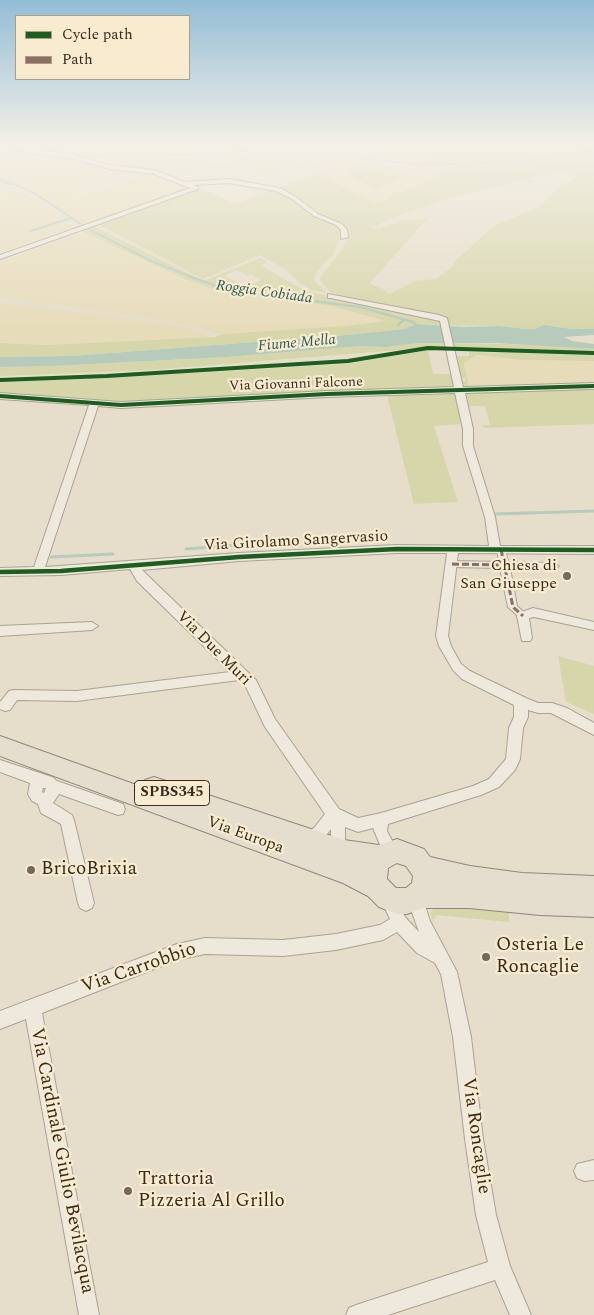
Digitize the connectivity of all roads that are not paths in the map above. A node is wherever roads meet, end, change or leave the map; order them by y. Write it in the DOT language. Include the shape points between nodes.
graph roads {
  1 [pos="145,206"];
  2 [pos="304,206"];
  3 [pos="344,237"];
  4 [pos="0,257"];
  5 [pos="331,296"];
  6 [pos="594,386"];
  7 [pos="459,391"];
  8 [pos="0,396"];
  9 [pos="94,403"];
  10 [pos="453,548"];
  11 [pos="498,549"];
  12 [pos="594,550"];
  13 [pos="452,564"];
  14 [pos="137,565"];
  15 [pos="504,565"];
  16 [pos="554,566"];
  17 [pos="38,572"];
  18 [pos="2,574"];
  19 [pos="523,616"];
  20 [pos="92,626"];
  21 [pos="594,626"];
  22 [pos="0,631"];
  23 [pos="526,638"];
  24 [pos="242,675"];
  25 [pos="521,702"];
  26 [pos="4,706"];
  27 [pos="594,729"];
  28 [pos="0,734"];
  29 [pos="0,746"];
  30 [pos="0,766"];
  31 [pos="48,789"];
  32 [pos="118,810"];
  33 [pos="334,814"];
  34 [pos="305,840"];
  35 [pos="383,840"];
  36 [pos="344,852"];
  37 [pos="424,868"];
  38 [pos="594,888"];
  39 [pos="382,892"];
  40 [pos="417,896"];
  41 [pos="86,903"];
  42 [pos="594,904"];
  43 [pos="399,922"];
  44 [pos="439,956"];
  45 [pos="32,1008"];
  46 [pos="0,1020"];
  47 [pos="500,1268"];
  48 [pos="89,1315"];
  49 [pos="356,1315"];
  50 [pos="521,1315"];
  1 -- 4 [label="street"];
  2 -- 3 [label="street" via="338,224 344,229"];
  5 -- 7 [label="street" via="442,318"];
  6 -- 7 [label="street, Via Giovanni Falcone"];
  7 -- 9 [label="street, Via Giovanni Falcone" via="120,405"];
  7 -- 11 [label="street" via="468,429 468,446"];
  8 -- 9 [label="street, Via Giovanni Falcone"];
  9 -- 17 [label="street"];
  10 -- 11 [label="street, Via Girolamo Sangervasio"];
  10 -- 13 [label="street"];
  10 -- 14 [label="street, Via Girolamo Sangervasio" via="239,557"];
  11 -- 12 [label="street, Via Girolamo Sangervasio"];
  11 -- 15 [label="street"];
  13 -- 15 [label="street"];
  13 -- 25 [label="street" via="442,626 445,646 466,676"];
  14 -- 17 [label="street, Via Girolamo Sangervasio"];
  14 -- 24 [label="street, Via Due Muri" via="141,578"];
  15 -- 16 [label="street"];
  15 -- 19 [label="street" via="513,607"];
  17 -- 18 [label="street, Via Girolamo Sangervasio"];
  19 -- 21 [label="street" via="533,612"];
  19 -- 23 [label="street"];
  20 -- 22 [label="street"];
  24 -- 26 [label="street" via="77,696 14,695"];
  24 -- 33 [label="street, Via Due Muri" via="251,684 270,723"];
  25 -- 27 [label="street" via="562,712"];
  25 -- 35 [label="street" via="514,759 494,783"];
  28 -- 34 [label="main road, Via Europa / SPBS345"];
  29 -- 39 [label="main road, Via Europa / SPBS345" via="351,874"];
  30 -- 31 [label="street"];
  31 -- 32 [label="street"];
  31 -- 41 [label="street" via="46,808 67,820"];
  33 -- 34 [label="street" via="319,833"];
  33 -- 35 [label="street"];
  33 -- 36 [label="street, Via Due Muri" via="338,840"];
  34 -- 36 [label="main road, Via Europa / SPBS345"];
  35 -- 36 [label="main road, Via Europa / SPBS345"];
  35 -- 37 [label="main road, Via Europa / SPBS345" via="415,857"];
  35 -- 39 [label="main road" via="373,874"];
  37 -- 38 [label="main road, Via Europa / SPBS345" via="522,885"];
  37 -- 40 [label="main road" via="426,879"];
  39 -- 40 [label="main road, Via Europa / SPBS345" via="397,901"];
  39 -- 43 [label="street, Via Roncaglie"];
  40 -- 42 [label="main road, Via Europa / SPBS345" via="470,895"];
  40 -- 44 [label="street, Via Roncaglie" via="423,924"];
  43 -- 44 [label="street, Via Roncaglie" via="423,947"];
  43 -- 45 [label="street, Via Carrobbio" via="383,932 327,943 283,948 205,946 177,952"];
  44 -- 47 [label="street, Via Roncaglie" via="449,972 460,1028 486,1215"];
  45 -- 46 [label="street, Via Carrobbio"];
  45 -- 48 [label="street, Via Cardinale Giulio Bevilacqua"];
  47 -- 49 [label="street"];
  47 -- 50 [label="street, Via Roncaglie"];
}
